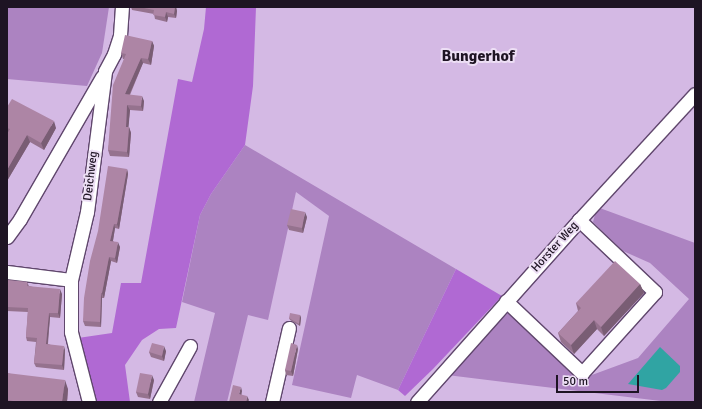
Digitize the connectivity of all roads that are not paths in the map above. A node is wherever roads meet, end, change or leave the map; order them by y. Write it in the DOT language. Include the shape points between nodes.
graph roads {
  1 [pos="122,7"];
  2 [pos="104,72"];
  3 [pos="695,94"];
  4 [pos="579,220"];
  5 [pos="7,237"];
  6 [pos="7,272"];
  7 [pos="71,280"];
  8 [pos="506,301"];
  9 [pos="289,328"];
  10 [pos="190,346"];
  11 [pos="89,402"];
  12 [pos="159,402"];
  13 [pos="272,402"];
  14 [pos="417,402"];
  1 -- 2 [label="street, Deichweg" via="120,35 114,54"];
  2 -- 5 [label="street, Deichweg" via="20,220"];
  2 -- 7 [label="street, Deichweg" via="87,212"];
  3 -- 4 [label="street, Horster Weg"];
  4 -- 8 [label="street, Horster Weg"];
  4 -- 8 [label="street" via="655,292 582,373"];
  6 -- 7 [label="street"];
  7 -- 11 [label="street, Deichweg" via="71,332"];
  8 -- 14 [label="street, Horster Weg"];
  9 -- 13 [label="street"];
  10 -- 12 [label="street"];
}
